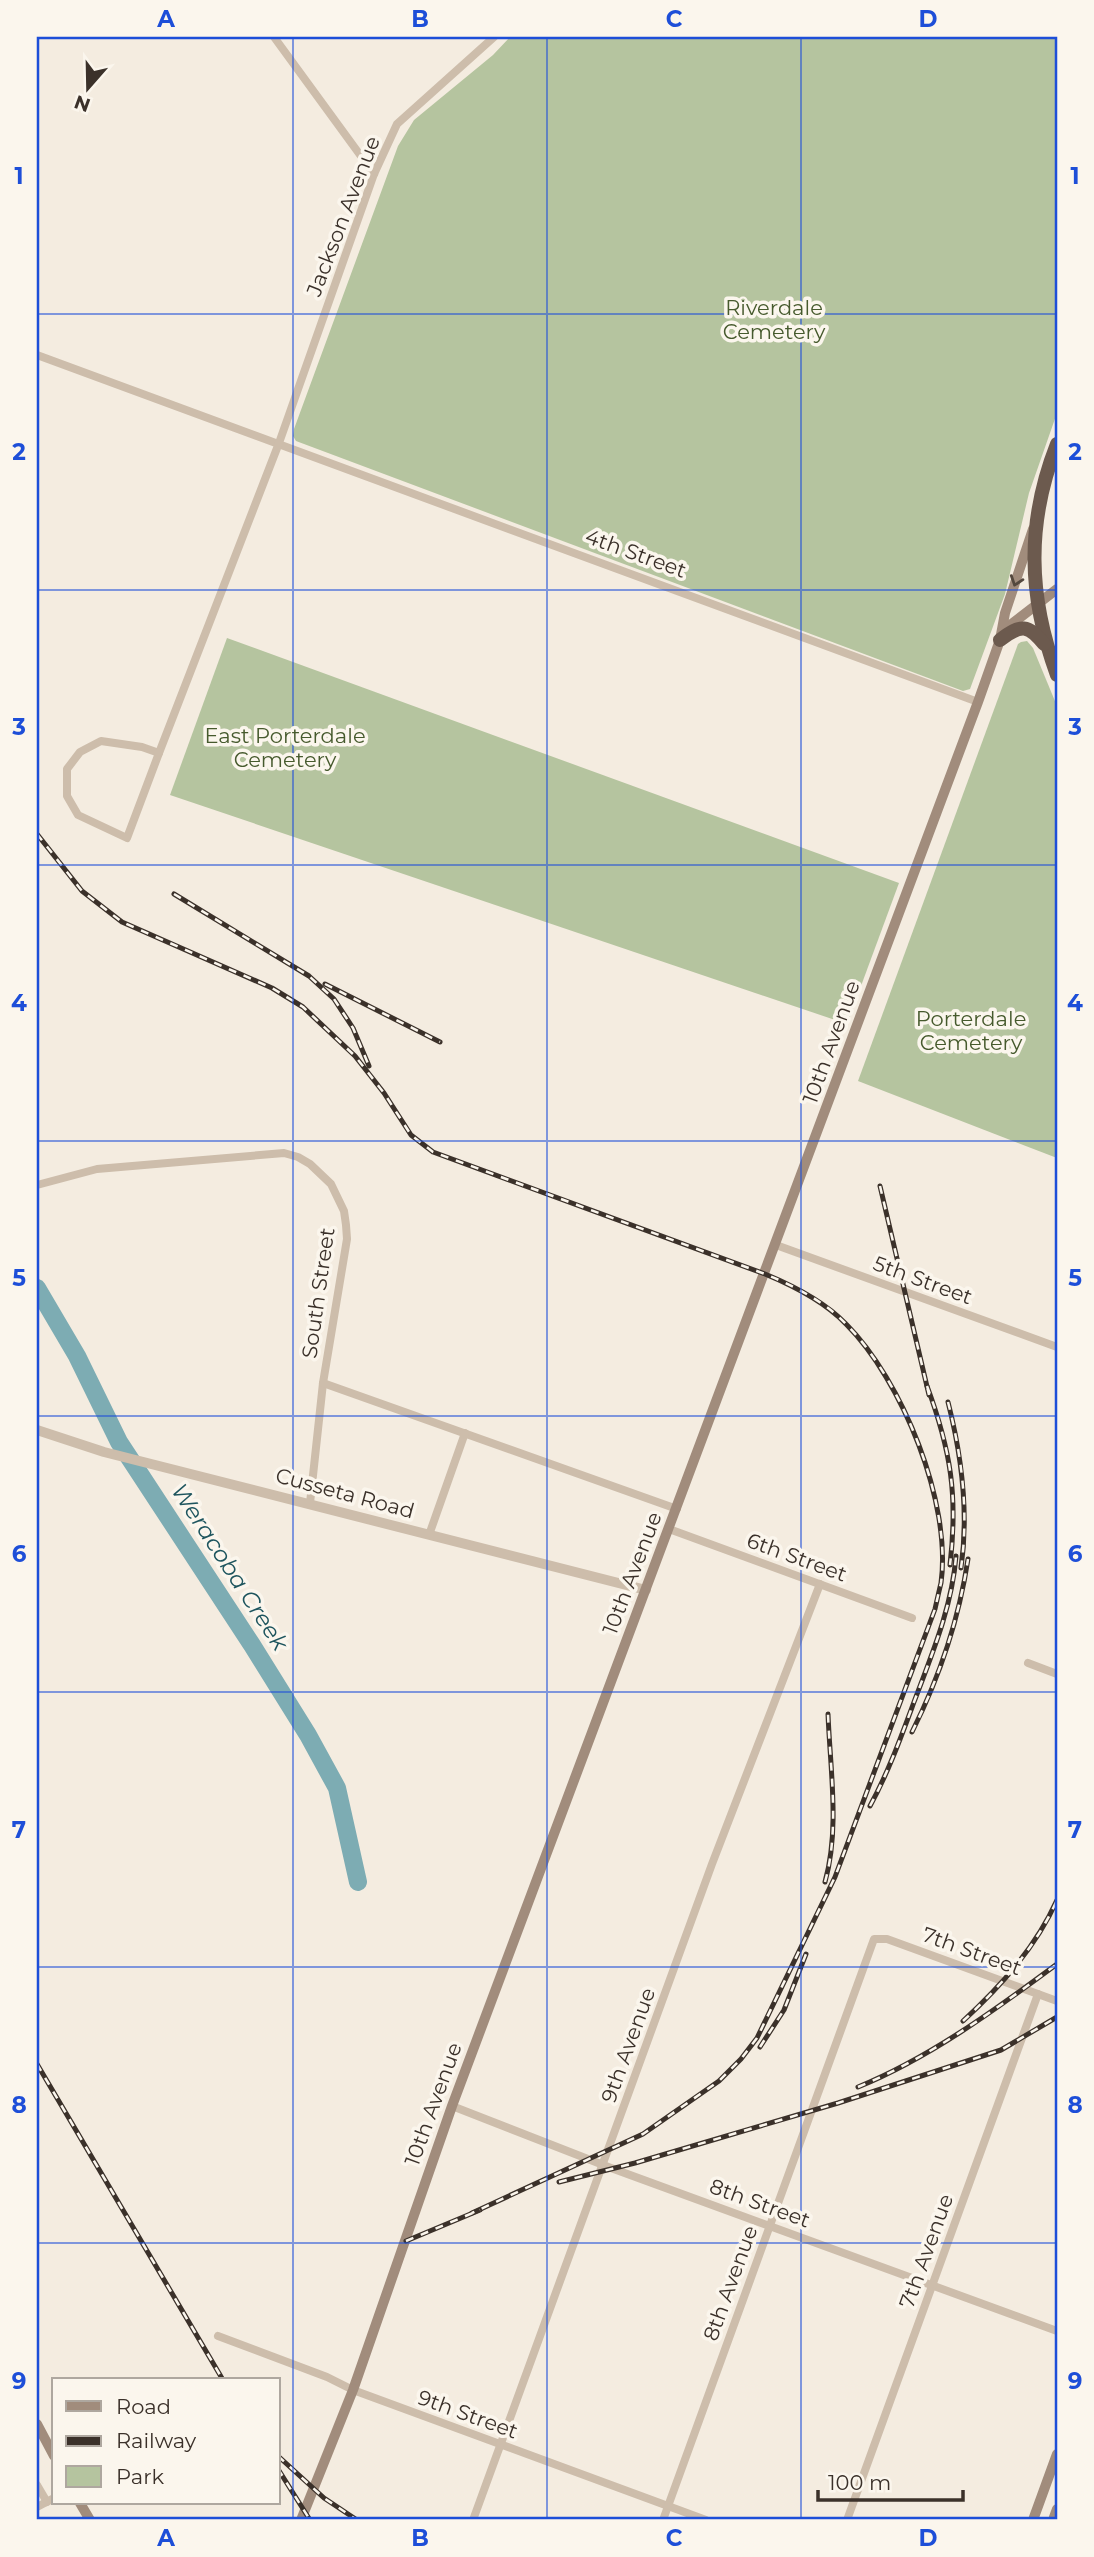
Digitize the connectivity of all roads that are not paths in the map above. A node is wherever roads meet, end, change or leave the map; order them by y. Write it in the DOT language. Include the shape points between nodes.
graph roads {
  1 [pos="274,37"];
  2 [pos="494,37"];
  3 [pos="374,174"];
  4 [pos="37,355"];
  5 [pos="279,443"];
  6 [pos="1057,444"];
  7 [pos="1035,524"];
  8 [pos="1057,589"];
  9 [pos="1038,603"];
  10 [pos="1000,640"];
  11 [pos="1047,647"];
  12 [pos="1057,675"];
  13 [pos="978,702"];
  14 [pos="159,752"];
  15 [pos="37,1185"];
  16 [pos="776,1245"];
  17 [pos="1057,1347"];
  18 [pos="323,1383"];
  19 [pos="37,1430"];
  20 [pos="465,1433"];
  21 [pos="310,1503"];
  22 [pos="677,1509"];
  23 [pos="670,1529"];
  24 [pos="429,1535"];
  25 [pos="820,1584"];
  26 [pos="646,1590"];
  27 [pos="912,1618"];
  28 [pos="1028,1663"];
  29 [pos="1057,1674"];
  30 [pos="874,1939"];
  31 [pos="1038,1994"];
  32 [pos="1057,2001"];
  33 [pos="452,2106"];
  34 [pos="603,2165"];
  35 [pos="769,2224"];
  36 [pos="933,2285"];
  37 [pos="1057,2331"];
  38 [pos="218,2336"];
  39 [pos="353,2390"];
  40 [pos="37,2424"];
  41 [pos="501,2445"];
  42 [pos="52,2451"];
  43 [pos="1057,2454"];
  44 [pos="37,2485"];
  45 [pos="50,2500"];
  46 [pos="81,2504"];
  47 [pos="668,2506"];
  48 [pos="37,2507"];
  49 [pos="1057,2509"];
  50 [pos="90,2520"];
  51 [pos="301,2520"];
  52 [pos="473,2520"];
  53 [pos="663,2520"];
  54 [pos="706,2520"];
  55 [pos="846,2520"];
  56 [pos="1033,2520"];
  57 [pos="1053,2520"];
  1 -- 3 [label="street"];
  2 -- 3 [label="street, Jackson Avenue" via="397,124"];
  3 -- 5 [label="street, Jackson Avenue"];
  4 -- 5 [label="street, 4th Street"];
  5 -- 13 [label="street, 4th Street"];
  5 -- 14 [label="street, Jackson Avenue"];
  6 -- 7 [label="highway"];
  7 -- 9 [label="highway"];
  7 -- 10 [label="main road, 10th Avenue, one-way" via="1004,613"];
  8 -- 9 [label="main road, 10th Avenue"];
  9 -- 10 [label="main road, 10th Avenue" via="1009,626"];
  9 -- 11 [label="highway"];
  10 -- 11 [label="highway" via="1014,629 1026,628"];
  10 -- 13 [label="main road, 10th Avenue"];
  11 -- 12 [label="highway"];
  13 -- 16 [label="main road, 10th Avenue"];
  14 -- 14 [label="street, Jackson Avenue" via="127,838 78,815 67,796 67,769 80,751 100,741"];
  15 -- 18 [label="street, South Street" via="97,1169 284,1153 310,1164 338,1197 347,1239"];
  16 -- 17 [label="street, 5th Street"];
  16 -- 22 [label="main road, 10th Avenue"];
  18 -- 20 [label="street, South Street"];
  18 -- 21 [label="street"];
  19 -- 21 [label="street, Cusseta Road" via="104,1452"];
  20 -- 22 [label="street, South Street"];
  20 -- 24 [label="street"];
  21 -- 24 [label="street, Cusseta Road"];
  22 -- 23 [label="main road, 10th Avenue"];
  23 -- 25 [label="street, 6th Street"];
  23 -- 26 [label="main road, 10th Avenue"];
  24 -- 26 [label="street, Cusseta Road"];
  25 -- 27 [label="street, 6th Street"];
  25 -- 34 [label="street, 9th Avenue"];
  26 -- 33 [label="main road, 10th Avenue"];
  28 -- 29 [label="street"];
  30 -- 31 [label="street, 7th Street" via="887,1938"];
  30 -- 35 [label="street, 8th Avenue"];
  31 -- 32 [label="street, 7th Street"];
  31 -- 36 [label="street, 7th Avenue"];
  33 -- 34 [label="street, 8th Street"];
  33 -- 39 [label="main road, 10th Avenue"];
  34 -- 35 [label="street, 8th Street"];
  34 -- 41 [label="street, 9th Avenue"];
  35 -- 36 [label="street, 8th Street"];
  35 -- 47 [label="street, 8th Avenue"];
  36 -- 37 [label="street, 8th Street"];
  36 -- 55 [label="street, 7th Avenue"];
  38 -- 39 [label="street, 9th Street"];
  39 -- 41 [label="street, 9th Street"];
  39 -- 51 [label="main road, 10th Avenue"];
  40 -- 42 [label="main road"];
  41 -- 47 [label="street, 9th Street"];
  41 -- 52 [label="street, 9th Avenue"];
  43 -- 56 [label="main road"];
  44 -- 45 [label="street"];
  45 -- 48 [label="street"];
  46 -- 50 [label="main road"];
  47 -- 53 [label="street, 8th Avenue"];
  47 -- 54 [label="street, 9th Street"];
  49 -- 57 [label="main road"];
}
